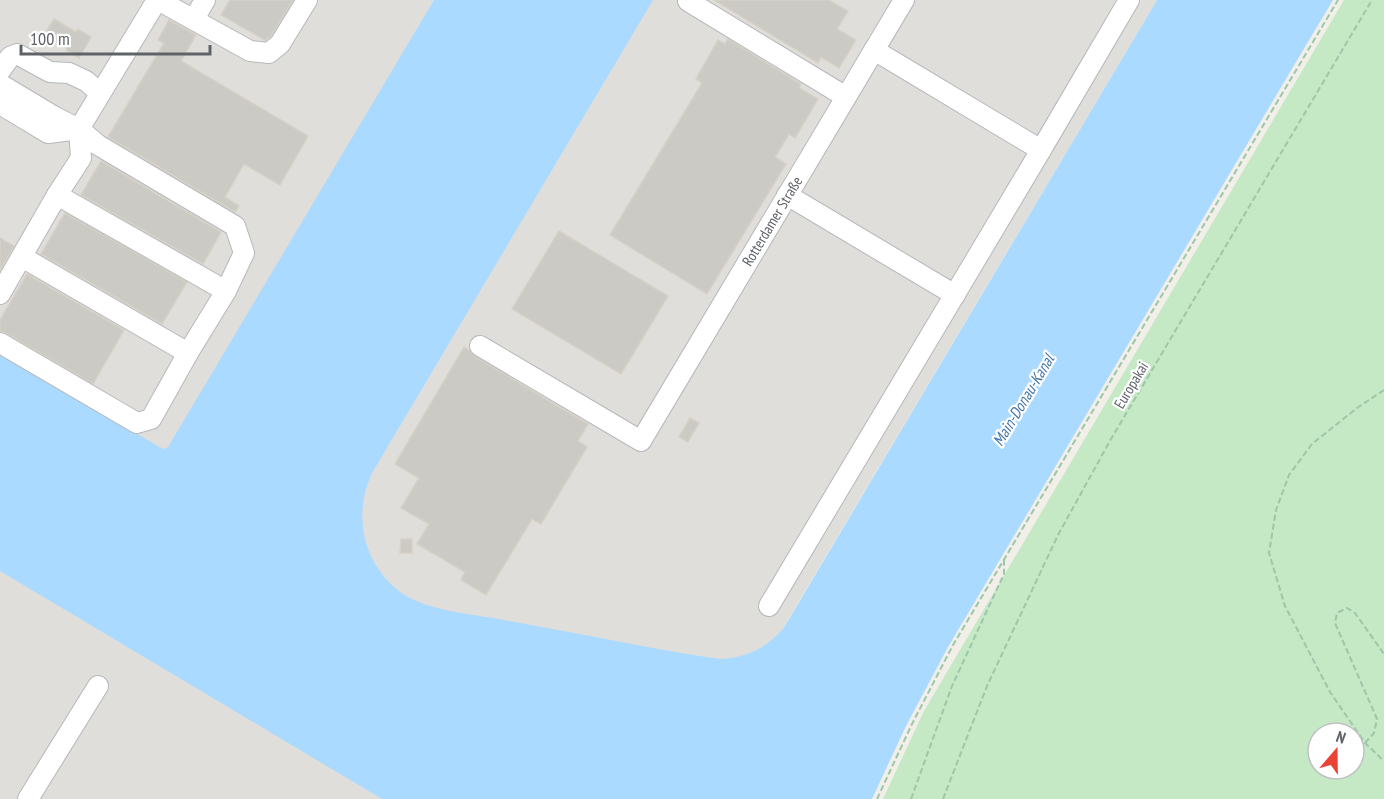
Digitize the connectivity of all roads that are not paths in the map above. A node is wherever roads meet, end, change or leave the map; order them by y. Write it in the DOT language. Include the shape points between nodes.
graph roads {
  1 [pos="158,0"];
  2 [pos="205,0"];
  3 [pos="307,0"];
  4 [pos="904,0"];
  5 [pos="1129,0"];
  6 [pos="688,1"];
  7 [pos="194,20"];
  8 [pos="874,50"];
  9 [pos="0,71"];
  10 [pos="0,84"];
  11 [pos="100,93"];
  12 [pos="846,97"];
  13 [pos="0,104"];
  14 [pos="79,129"];
  15 [pos="1041,150"];
  16 [pos="57,195"];
  17 [pos="787,195"];
  18 [pos="22,257"];
  19 [pos="226,291"];
  20 [pos="0,294"];
  21 [pos="955,295"];
  22 [pos="0,343"];
  23 [pos="480,346"];
  24 [pos="188,353"];
  25 [pos="769,606"];
  26 [pos="98,686"];
  27 [pos="28,799"];
  1 -- 7 [label="street"];
  1 -- 11 [label="street"];
  2 -- 7 [label="street"];
  3 -- 7 [label="street" via="280,44 269,53 250,51"];
  4 -- 8 [label="street, Rotterdamer Straße"];
  5 -- 15 [label="street"];
  6 -- 12 [label="street"];
  8 -- 12 [label="street, Rotterdamer Straße"];
  8 -- 15 [label="street"];
  9 -- 11 [label="street" via="16,54 50,72 69,73"];
  10 -- 14 [label="street"];
  11 -- 14 [label="street"];
  12 -- 17 [label="street, Rotterdamer Straße"];
  13 -- 14 [label="street" via="48,133"];
  14 -- 16 [label="street" via="81,158"];
  14 -- 19 [label="street" via="98,145 235,226 244,253"];
  15 -- 21 [label="street"];
  16 -- 18 [label="street"];
  16 -- 19 [label="street"];
  17 -- 21 [label="street"];
  17 -- 23 [label="street, Rotterdamer Straße" via="641,441"];
  18 -- 20 [label="street"];
  18 -- 24 [label="street"];
  19 -- 24 [label="street"];
  21 -- 25 [label="street"];
  22 -- 24 [label="street" via="137,423 151,418"];
  26 -- 27 [label="street"];
}
